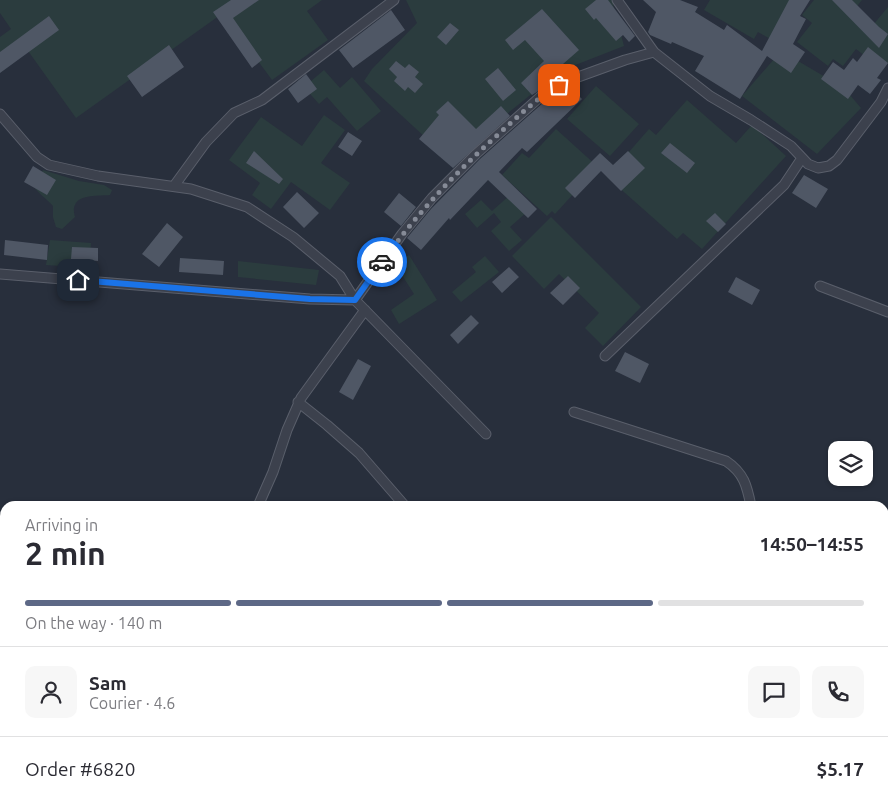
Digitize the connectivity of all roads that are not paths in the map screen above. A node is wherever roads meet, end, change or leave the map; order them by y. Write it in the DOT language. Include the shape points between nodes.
graph roads {
  1 [pos="394,0"];
  2 [pos="617,0"];
  3 [pos="654,52"];
  4 [pos="888,88"];
  5 [pos="885,104"];
  6 [pos="0,114"];
  7 [pos="802,158"];
  8 [pos="174,186"];
  9 [pos="0,274"];
  10 [pos="820,286"];
  11 [pos="355,300"];
  12 [pos="365,310"];
  13 [pos="888,312"];
  14 [pos="605,356"];
  15 [pos="298,402"];
  16 [pos="574,412"];
  17 [pos="486,434"];
  18 [pos="260,501"];
  19 [pos="401,501"];
  20 [pos="750,501"];
  1 -- 8 [label="lane" via="262,100 234,113 206,142"];
  2 -- 3 [label="lane"];
  3 -- 7 [label="lane" via="710,96 791,146"];
  3 -- 11 [label="lane" via="567,81 540,97 432,198"];
  4 -- 5 [label="lane"];
  5 -- 7 [label="lane" via="829,166 818,168"];
  6 -- 8 [label="lane" via="37,157 49,165 98,176"];
  7 -- 14 [label="lane" via="784,185"];
  8 -- 11 [label="lane" via="234,202 258,213 340,276"];
  9 -- 11 [label="lane"];
  10 -- 13 [label="lane"];
  11 -- 12 [label="lane"];
  12 -- 15 [label="lane"];
  12 -- 17 [label="lane"];
  15 -- 18 [label="lane"];
  15 -- 19 [label="lane" via="358,453"];
  16 -- 20 [label="lane" via="726,461 737,468 743,478"];
}
